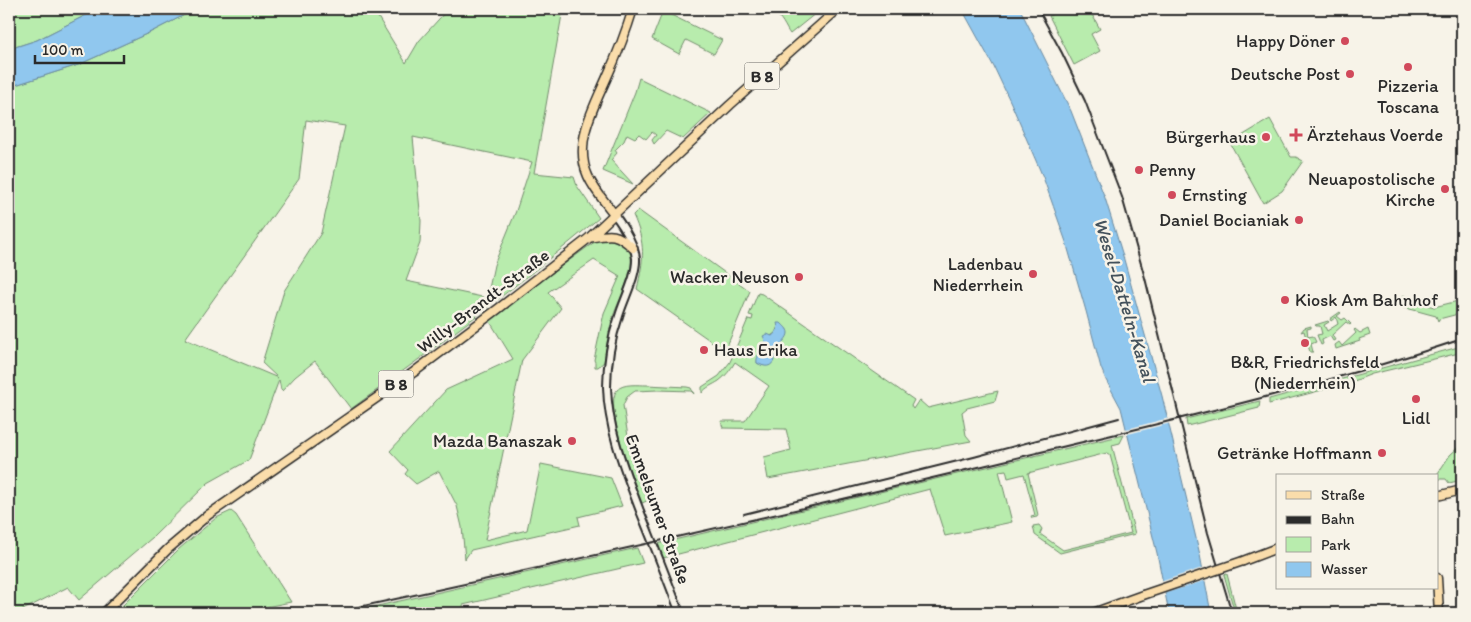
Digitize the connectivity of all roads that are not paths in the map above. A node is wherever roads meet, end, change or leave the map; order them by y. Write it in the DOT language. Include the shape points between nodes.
graph roads {
  1 [pos="633,9"];
  2 [pos="838,9"];
  3 [pos="614,214"];
  4 [pos="589,238"];
  5 [pos="633,248"];
  6 [pos="1462,490"];
  7 [pos="1438,496"];
  8 [pos="1276,548"];
  9 [pos="1438,590"];
  10 [pos="104,613"];
  11 [pos="680,613"];
  12 [pos="1092,613"];
  13 [pos="1440,613"];
  1 -- 3 [label="main road" via="584,138 583,153 588,175"];
  2 -- 3 [label="main road, Willy-Brandt-Straße / B 8"];
  3 -- 4 [label="main road, Willy-Brandt-Straße / B 8"];
  3 -- 5 [label="street, Emmelsumer Straße"];
  4 -- 5 [label="main road" via="610,235 622,238"];
  4 -- 10 [label="main road, Willy-Brandt-Straße / B 8" via="414,372 208,515 168,549"];
  5 -- 11 [label="street, Emmelsumer Straße" via="635,269 618,317 610,354 610,413 623,467"];
  6 -- 7 [label="main road"];
  8 -- 12 [label="main road, bridge"];
  9 -- 13 [label="main road"];
}
